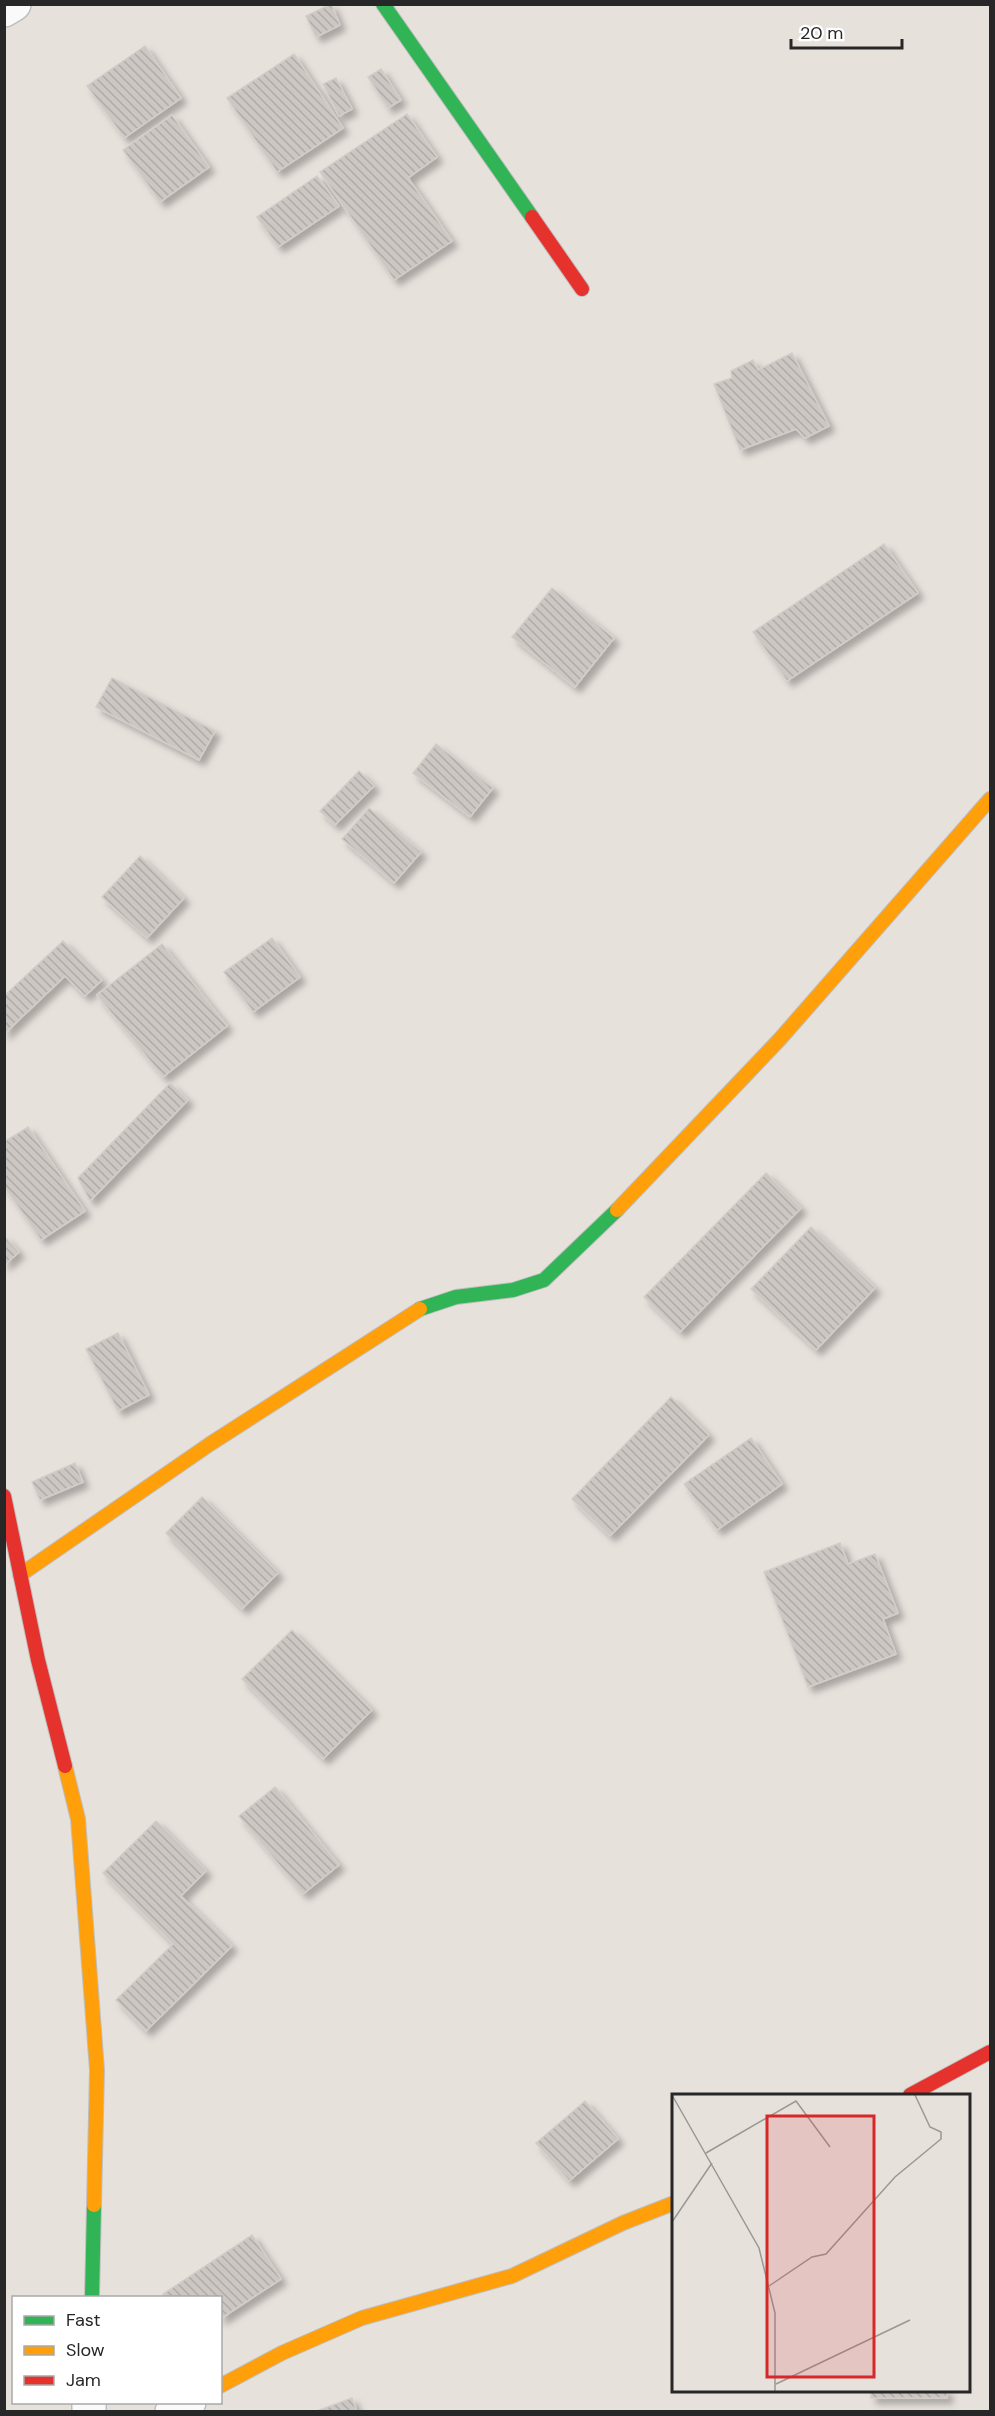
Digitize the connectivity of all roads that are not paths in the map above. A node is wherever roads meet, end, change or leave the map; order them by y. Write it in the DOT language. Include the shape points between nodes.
graph roads {
  1 [pos="14,4"];
  2 [pos="383,4"];
  3 [pos="4,10"];
  4 [pos="582,289"];
  5 [pos="990,799"];
  6 [pos="4,1496"];
  7 [pos="21,1575"];
  8 [pos="990,2052"];
  9 [pos="912,2094"];
  10 [pos="672,2204"];
  11 [pos="92,2296"];
  12 [pos="222,2384"];
  13 [pos="187,2404"];
  14 [pos="172,2412"];
  1 -- 3 [label="street"];
  2 -- 4 [label="street"];
  5 -- 7 [label="street" via="780,1039 595,1233 544,1280 513,1290 456,1297 422,1308 210,1444"];
  6 -- 7 [label="street"];
  7 -- 11 [label="street" via="78,1820 97,2070"];
  8 -- 9 [label="street"];
  10 -- 12 [label="street" via="512,2276 363,2318 282,2352"];
  13 -- 14 [label="street"];
}
